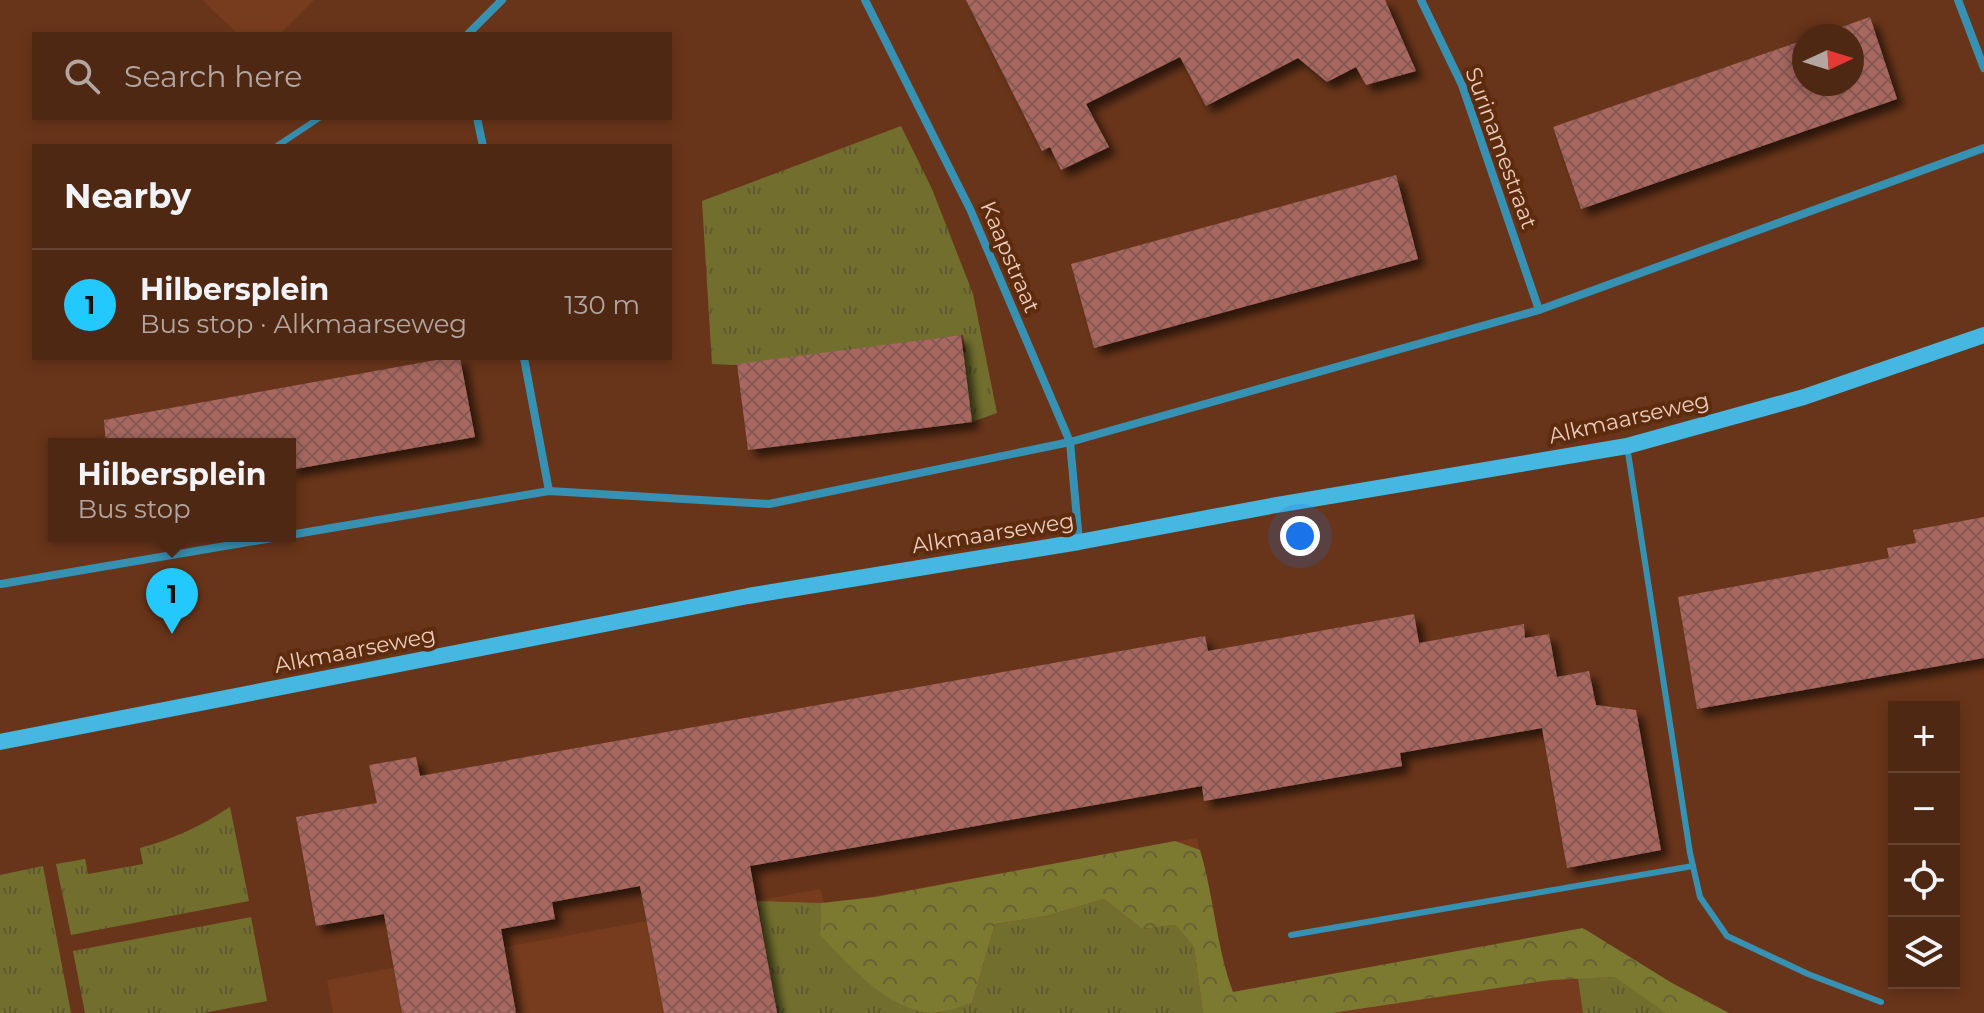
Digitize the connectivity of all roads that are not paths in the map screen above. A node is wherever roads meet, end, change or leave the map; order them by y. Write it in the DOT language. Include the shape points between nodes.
graph roads {
  1 [pos="502,0"];
  2 [pos="865,0"];
  3 [pos="1421,0"];
  4 [pos="1958,0"];
  5 [pos="470,32"];
  6 [pos="1984,68"];
  7 [pos="316,120"];
  8 [pos="477,120"];
  9 [pos="280,144"];
  10 [pos="483,144"];
  11 [pos="1984,148"];
  12 [pos="1539,310"];
  13 [pos="1984,335"];
  14 [pos="524,360"];
  15 [pos="1070,442"];
  16 [pos="1627,446"];
  17 [pos="549,491"];
  18 [pos="296,534"];
  19 [pos="249,542"];
  20 [pos="1079,542"];
  21 [pos="1,584"];
  22 [pos="0,742"];
  23 [pos="1693,866"];
  24 [pos="1291,935"];
  25 [pos="1881,1002"];
  1 -- 5 [label="street"];
  2 -- 15 [label="street, Kaapstraat" via="970,209"];
  3 -- 12 [label="street, Surinamestraat" via="1462,85"];
  4 -- 6 [label="street"];
  7 -- 9 [label="lane"];
  8 -- 10 [label="street"];
  11 -- 12 [label="street"];
  12 -- 15 [label="street"];
  13 -- 16 [label="street, Alkmaarseweg" via="1804,397"];
  14 -- 17 [label="street"];
  15 -- 17 [label="street" via="769,504"];
  15 -- 20 [label="street, Kaapstraat"];
  16 -- 20 [label="street, Alkmaarseweg"];
  16 -- 23 [label="lane"];
  17 -- 18 [label="street"];
  19 -- 21 [label="street"];
  20 -- 22 [label="street, Alkmaarseweg" via="748,596"];
  23 -- 24 [label="lane"];
  23 -- 25 [label="lane" via="1700,897 1727,936"];
}
